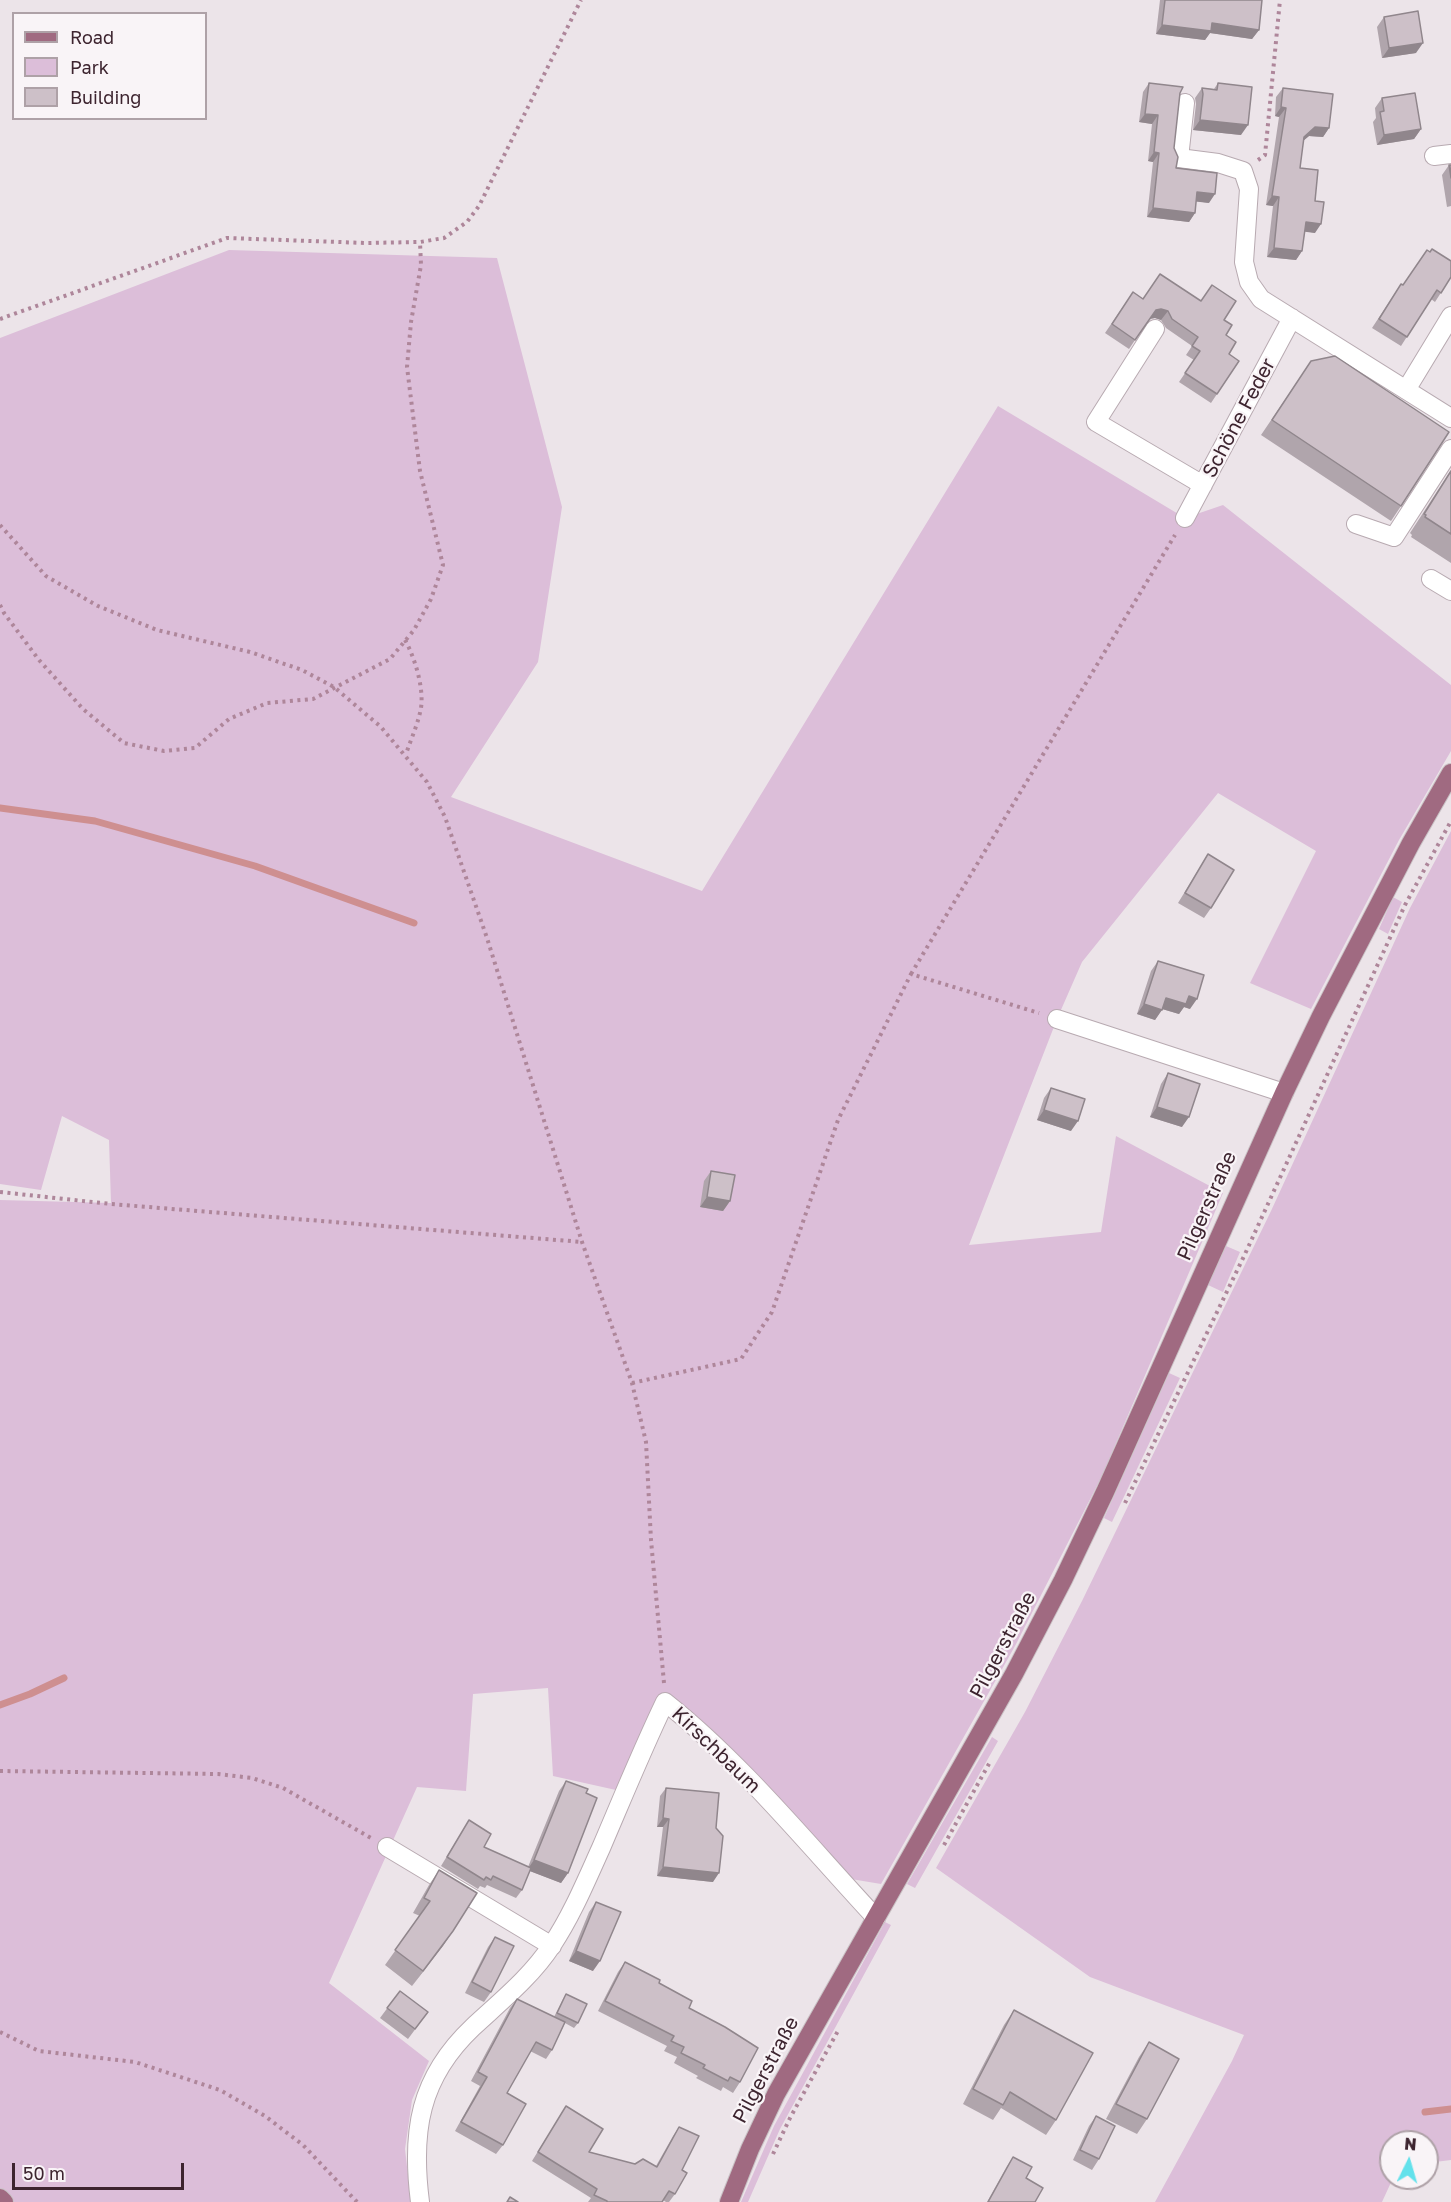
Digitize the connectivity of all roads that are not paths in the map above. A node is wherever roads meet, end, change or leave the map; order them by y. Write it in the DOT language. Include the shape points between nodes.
graph roads {
  1 [pos="1185,103"];
  2 [pos="1451,316"];
  3 [pos="1292,318"];
  4 [pos="1155,329"];
  5 [pos="1406,390"];
  6 [pos="1451,418"];
  7 [pos="1451,449"];
  8 [pos="1203,485"];
  9 [pos="1185,518"];
  10 [pos="1356,524"];
  11 [pos="1431,579"];
  12 [pos="1451,591"];
  13 [pos="1451,773"];
  14 [pos="1057,1019"];
  15 [pos="1284,1093"];
  16 [pos="387,1847"];
  17 [pos="876,1918"];
  18 [pos="552,1946"];
  19 [pos="0,2198"];
  20 [pos="4,2202"];
  21 [pos="420,2202"];
  22 [pos="729,2202"];
  1 -- 3 [label="street" via="1179,158 1243,171 1250,189 1244,243 1249,282 1262,299"];
  2 -- 5 [label="street"];
  3 -- 5 [label="street"];
  3 -- 8 [label="street, Schöne Feder"];
  4 -- 8 [label="street" via="1096,422"];
  5 -- 6 [label="street"];
  7 -- 10 [label="street" via="1394,537"];
  8 -- 9 [label="street, Schöne Feder"];
  11 -- 12 [label="street"];
  13 -- 15 [label="main road, Pilgerstraße" via="1411,843"];
  14 -- 15 [label="street"];
  15 -- 17 [label="main road, Pilgerstraße" via="1063,1580"];
  16 -- 18 [label="street"];
  17 -- 18 [label="street, Kirschbaum" via="697,1727 665,1702 578,1901"];
  17 -- 22 [label="main road, Pilgerstraße" via="776,2094"];
  18 -- 21 [label="street, Kirschbaum" via="523,1982 448,2057 428,2092 416,2137"];
  19 -- 20 [label="main road"];
}
